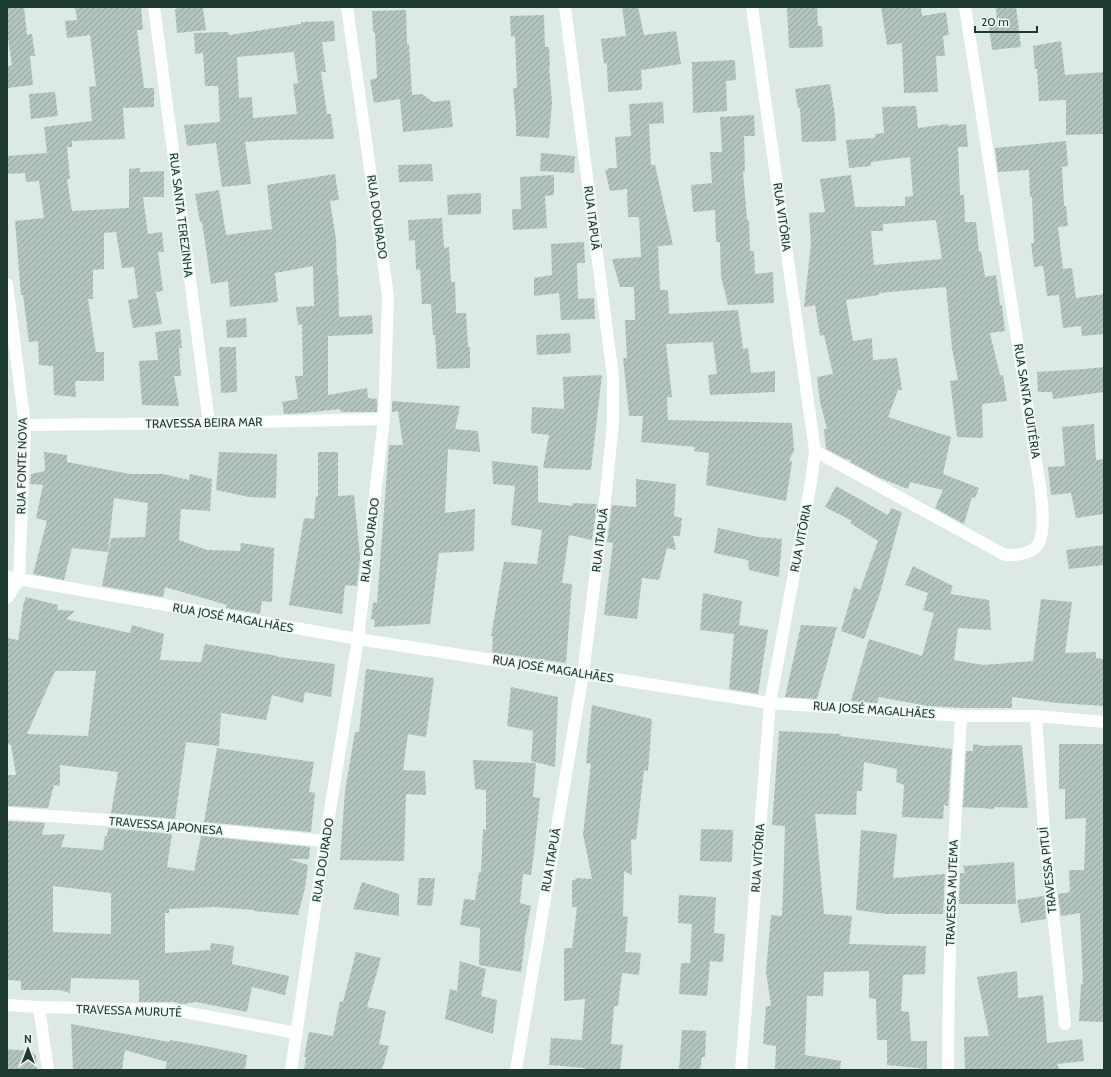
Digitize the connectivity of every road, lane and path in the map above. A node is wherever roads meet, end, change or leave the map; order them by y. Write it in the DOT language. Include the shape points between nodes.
graph roads {
  1 [pos="154,7"];
  2 [pos="348,7"];
  3 [pos="565,7"];
  4 [pos="752,7"];
  5 [pos="965,7"];
  6 [pos="7,284"];
  7 [pos="384,419"];
  8 [pos="208,423"];
  9 [pos="25,426"];
  10 [pos="815,451"];
  11 [pos="13,579"];
  12 [pos="7,598"];
  13 [pos="358,639"];
  14 [pos="583,674"];
  15 [pos="770,703"];
  16 [pos="961,716"];
  17 [pos="1036,716"];
  18 [pos="1104,722"];
  19 [pos="7,813"];
  20 [pos="325,841"];
  21 [pos="7,1005"];
  22 [pos="39,1008"];
  23 [pos="1065,1024"];
  24 [pos="297,1033"];
  25 [pos="48,1070"];
  26 [pos="291,1070"];
  27 [pos="516,1070"];
  28 [pos="741,1070"];
  29 [pos="948,1070"];
  1 -- 8 [label="street, RUA SANTA TEREZINHA"];
  2 -- 7 [label="street, RUA DOURADO" via="388,296"];
  3 -- 14 [label="street, RUA ITAPUÃ" via="613,377 613,423"];
  4 -- 10 [label="street, RUA VITÓRIA"];
  5 -- 10 [label="street, RUA SANTA QUITÉRIA" via="1037,468 1043,526 1041,537 1037,546 1029,552 1005,555"];
  6 -- 9 [label="street, RUA FONTE NOVA"];
  7 -- 8 [label="street, TRAVESSA BEIRA MAR"];
  7 -- 13 [label="street, RUA DOURADO"];
  8 -- 9 [label="street, TRAVESSA BEIRA MAR"];
  9 -- 11 [label="street, RUA FONTE NOVA"];
  10 -- 15 [label="street, RUA VITÓRIA"];
  11 -- 12 [label="street"];
  11 -- 13 [label="street, RUA JOSÉ MAGALHÃES"];
  13 -- 14 [label="street, RUA JOSÉ MAGALHÃES"];
  13 -- 20 [label="street, RUA DOURADO"];
  14 -- 15 [label="street, RUA JOSÉ MAGALHÃES"];
  14 -- 27 [label="street, RUA ITAPUÃ"];
  15 -- 16 [label="street, RUA JOSÉ MAGALHÃES"];
  15 -- 28 [label="street, RUA VITÓRIA"];
  16 -- 17 [label="street, RUA JOSÉ MAGALHÃES"];
  16 -- 29 [label="street, TRAVESSA MUTEMA" via="948,995"];
  17 -- 18 [label="street, RUA JOSÉ MAGALHÃES"];
  17 -- 23 [label="street, TRAVESSA PITUÍ" via="1044,830"];
  19 -- 20 [label="street, TRAVESSA JAPONESA" via="122,821"];
  20 -- 24 [label="street, RUA DOURADO"];
  21 -- 22 [label="street, TRAVESSA MURUTÉ"];
  22 -- 24 [label="street, TRAVESSA MURUTÉ" via="172,1010"];
  22 -- 25 [label="street"];
  24 -- 26 [label="street, RUA DOURADO"];
}
